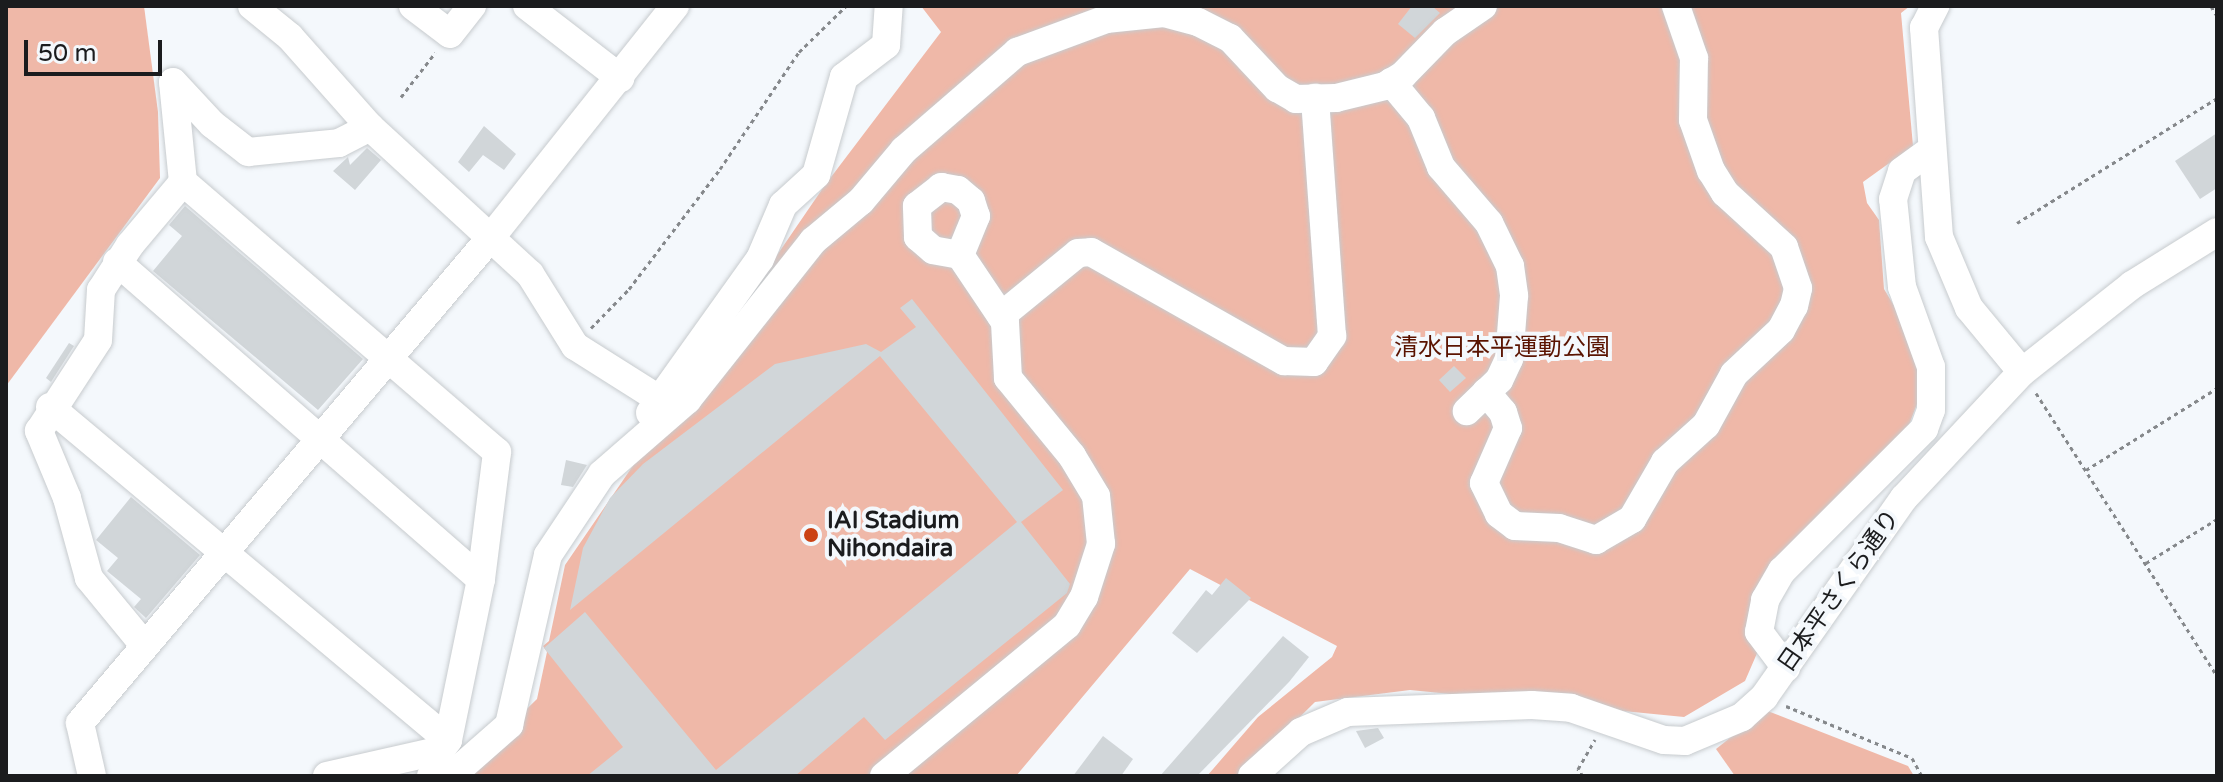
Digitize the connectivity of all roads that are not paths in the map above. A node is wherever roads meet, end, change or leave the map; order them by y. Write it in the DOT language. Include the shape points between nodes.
graph roads {
  1 [pos="252,6"];
  2 [pos="413,6"];
  3 [pos="472,6"];
  4 [pos="527,6"];
  5 [pos="675,6"];
  6 [pos="889,6"];
  7 [pos="1483,6"];
  8 [pos="1676,6"];
  9 [pos="1935,6"];
  10 [pos="620,78"];
  11 [pos="1391,82"];
  12 [pos="1315,98"];
  13 [pos="370,127"];
  14 [pos="1930,151"];
  15 [pos="183,182"];
  16 [pos="2217,232"];
  17 [pos="492,236"];
  18 [pos="960,255"];
  19 [pos="117,262"];
  20 [pos="1001,316"];
  21 [pos="389,354"];
  22 [pos="2022,372"];
  23 [pos="662,401"];
  24 [pos="50,407"];
  25 [pos="320,436"];
  26 [pos="608,467"];
  27 [pos="222,550"];
  28 [pos="481,579"];
  29 [pos="144,645"];
  30 [pos="1786,668"];
  31 [pos="448,740"];
  32 [pos="92,776"];
  33 [pos="327,776"];
  34 [pos="431,776"];
  35 [pos="884,776"];
  36 [pos="1252,776"];
  1 -- 13 [label="street" via="290,37"];
  2 -- 3 [label="street" via="450,34"];
  4 -- 10 [label="street"];
  5 -- 10 [label="street"];
  6 -- 23 [label="street" via="886,45 844,77 816,175 783,205 760,259"];
  7 -- 11 [label="street" via="1454,24"];
  8 -- 11 [label="street" via="1694,58 1693,120 1711,171 1725,193 1784,247 1798,288 1781,330 1734,374 1706,425 1665,462 1632,519 1596,540 1559,528 1515,526 1499,514 1484,483 1508,428 1503,412 1476,402 1509,359 1514,296 1510,266 1489,223 1441,167 1421,118"];
  9 -- 14 [label="street" via="1924,28"];
  10 -- 17 [label="street"];
  11 -- 12 [label="street" via="1336,98"];
  12 -- 20 [label="street" via="1332,336 1314,362 1284,361 1091,252 1078,253"];
  12 -- 26 [label="street" via="1296,99 1277,88 1230,38 1164,13 1106,19 1017,52 904,150 861,201 813,241 687,400"];
  13 -- 15 [label="street" via="339,143 248,152 212,124 173,82"];
  13 -- 17 [label="street"];
  14 -- 22 [label="street" via="1939,237 1953,280"];
  14 -- 30 [label="street" via="1902,171 1893,199 1902,287 1931,367 1931,410 1924,429 1782,571 1765,600 1759,632"];
  15 -- 19 [label="street"];
  15 -- 21 [label="street"];
  16 -- 22 [label="street, 日本平さくら通り" via="2132,285"];
  17 -- 21 [label="street"];
  17 -- 23 [label="street" via="530,274 575,346"];
  18 -- 20 [label="street"];
  19 -- 24 [label="street" via="101,290 98,340"];
  19 -- 25 [label="street"];
  20 -- 35 [label="street" via="1008,378 1072,456 1096,496 1101,544 1084,597 1067,625"];
  21 -- 25 [label="street"];
  21 -- 28 [label="street" via="497,452"];
  22 -- 30 [label="street, 日本平さくら通り" via="1904,498"];
  23 -- 26 [label="street" via="602,458"];
  24 -- 27 [label="street"];
  24 -- 29 [label="street" via="39,431 67,498 89,578"];
  25 -- 27 [label="street"];
  25 -- 28 [label="street"];
  26 -- 34 [label="street" via="548,555 509,725 459,769"];
  27 -- 29 [label="street"];
  27 -- 31 [label="street"];
  28 -- 31 [label="street"];
  29 -- 32 [label="street" via="80,723"];
  30 -- 36 [label="street, 日本平さくら通り" via="1742,717 1685,741 1532,705 1348,712 1301,732"];
  31 -- 33 [label="street" via="441,750"];
}
